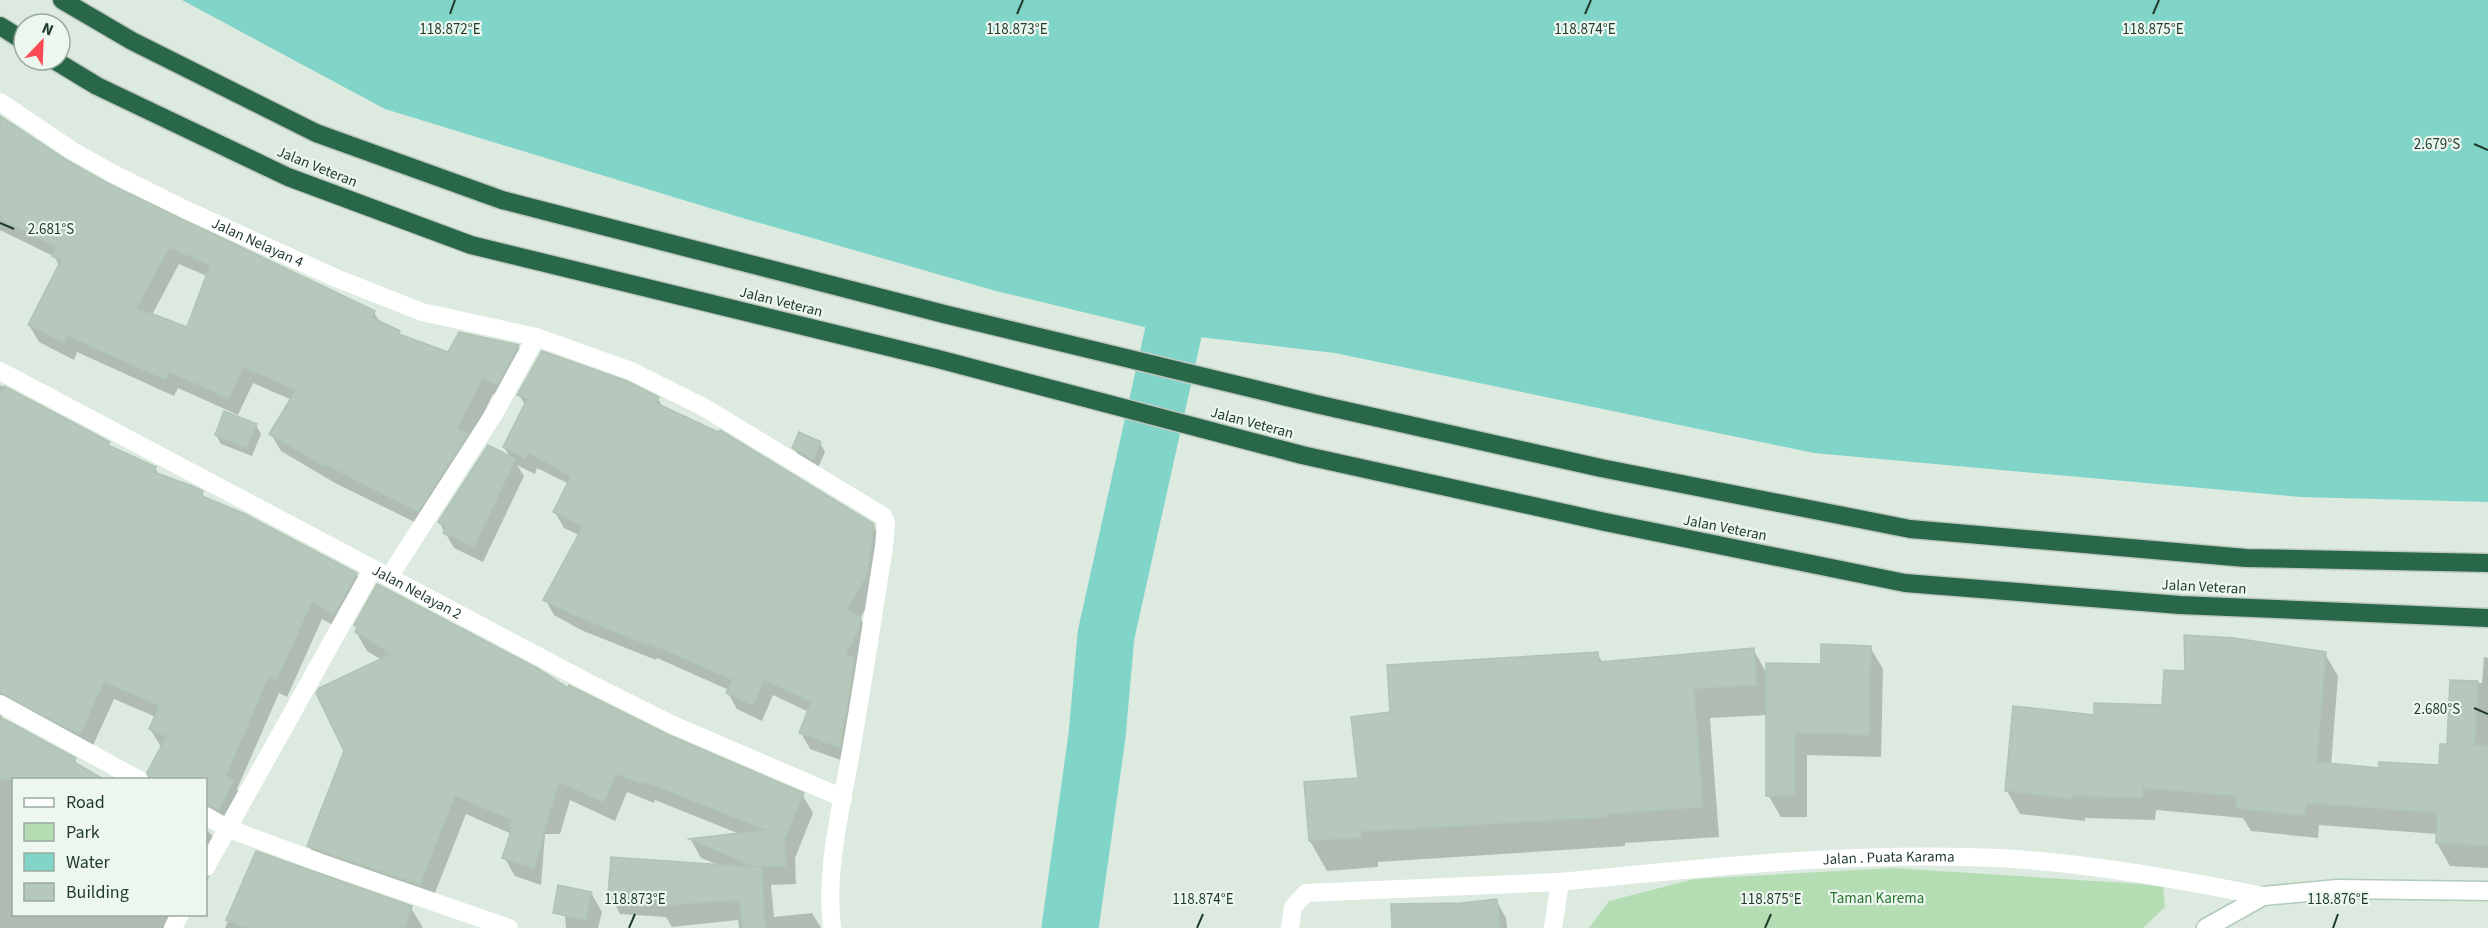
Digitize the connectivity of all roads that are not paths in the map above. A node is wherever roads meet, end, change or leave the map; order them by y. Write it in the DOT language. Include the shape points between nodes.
graph roads {
  1 [pos="62,0"];
  2 [pos="72,71"];
  3 [pos="0,102"];
  4 [pos="536,337"];
  5 [pos="0,371"];
  6 [pos="2488,563"];
  7 [pos="380,573"];
  8 [pos="2488,618"];
  9 [pos="0,704"];
  10 [pos="135,778"];
  11 [pos="843,798"];
  12 [pos="207,817"];
  13 [pos="227,828"];
  14 [pos="207,865"];
  15 [pos="1560,882"];
  16 [pos="2488,891"];
  17 [pos="2263,896"];
  18 [pos="509,928"];
  19 [pos="832,928"];
  20 [pos="1290,928"];
  21 [pos="1553,928"];
  22 [pos="2206,928"];
  1 -- 6 [label="highway, Jalan Veteran" via="132,41 316,132 480,192 944,314 1316,404 1600,468 1910,529 2246,558"];
  2 -- 8 [label="highway, Jalan Veteran" via="288,177 471,245 938,359 1302,455 1905,583 2180,605"];
  3 -- 4 [label="street, Jalan Nelayan 4" via="112,173 336,278 422,312"];
  4 -- 7 [label="street" via="494,414"];
  4 -- 11 [label="street, Jalan Nelayan 4" via="631,371 705,408 885,519 884,547"];
  5 -- 7 [label="street, Jalan Nelayan 2"];
  7 -- 11 [label="street, Jalan Nelayan 2" via="673,725"];
  7 -- 13 [label="street"];
  9 -- 10 [label="street"];
  11 -- 19 [label="street" via="834,838 829,900"];
  12 -- 13 [label="street"];
  13 -- 14 [label="street"];
  13 -- 18 [label="street"];
  15 -- 17 [label="street, Jalan . Puata Karama" via="1891,856 1999,858 2144,873"];
  15 -- 20 [label="street, Jalan . Puata Karama" via="1306,893 1293,907"];
  15 -- 21 [label="street"];
  16 -- 17 [label="street" via="2338,889"];
  17 -- 22 [label="street"];
}
